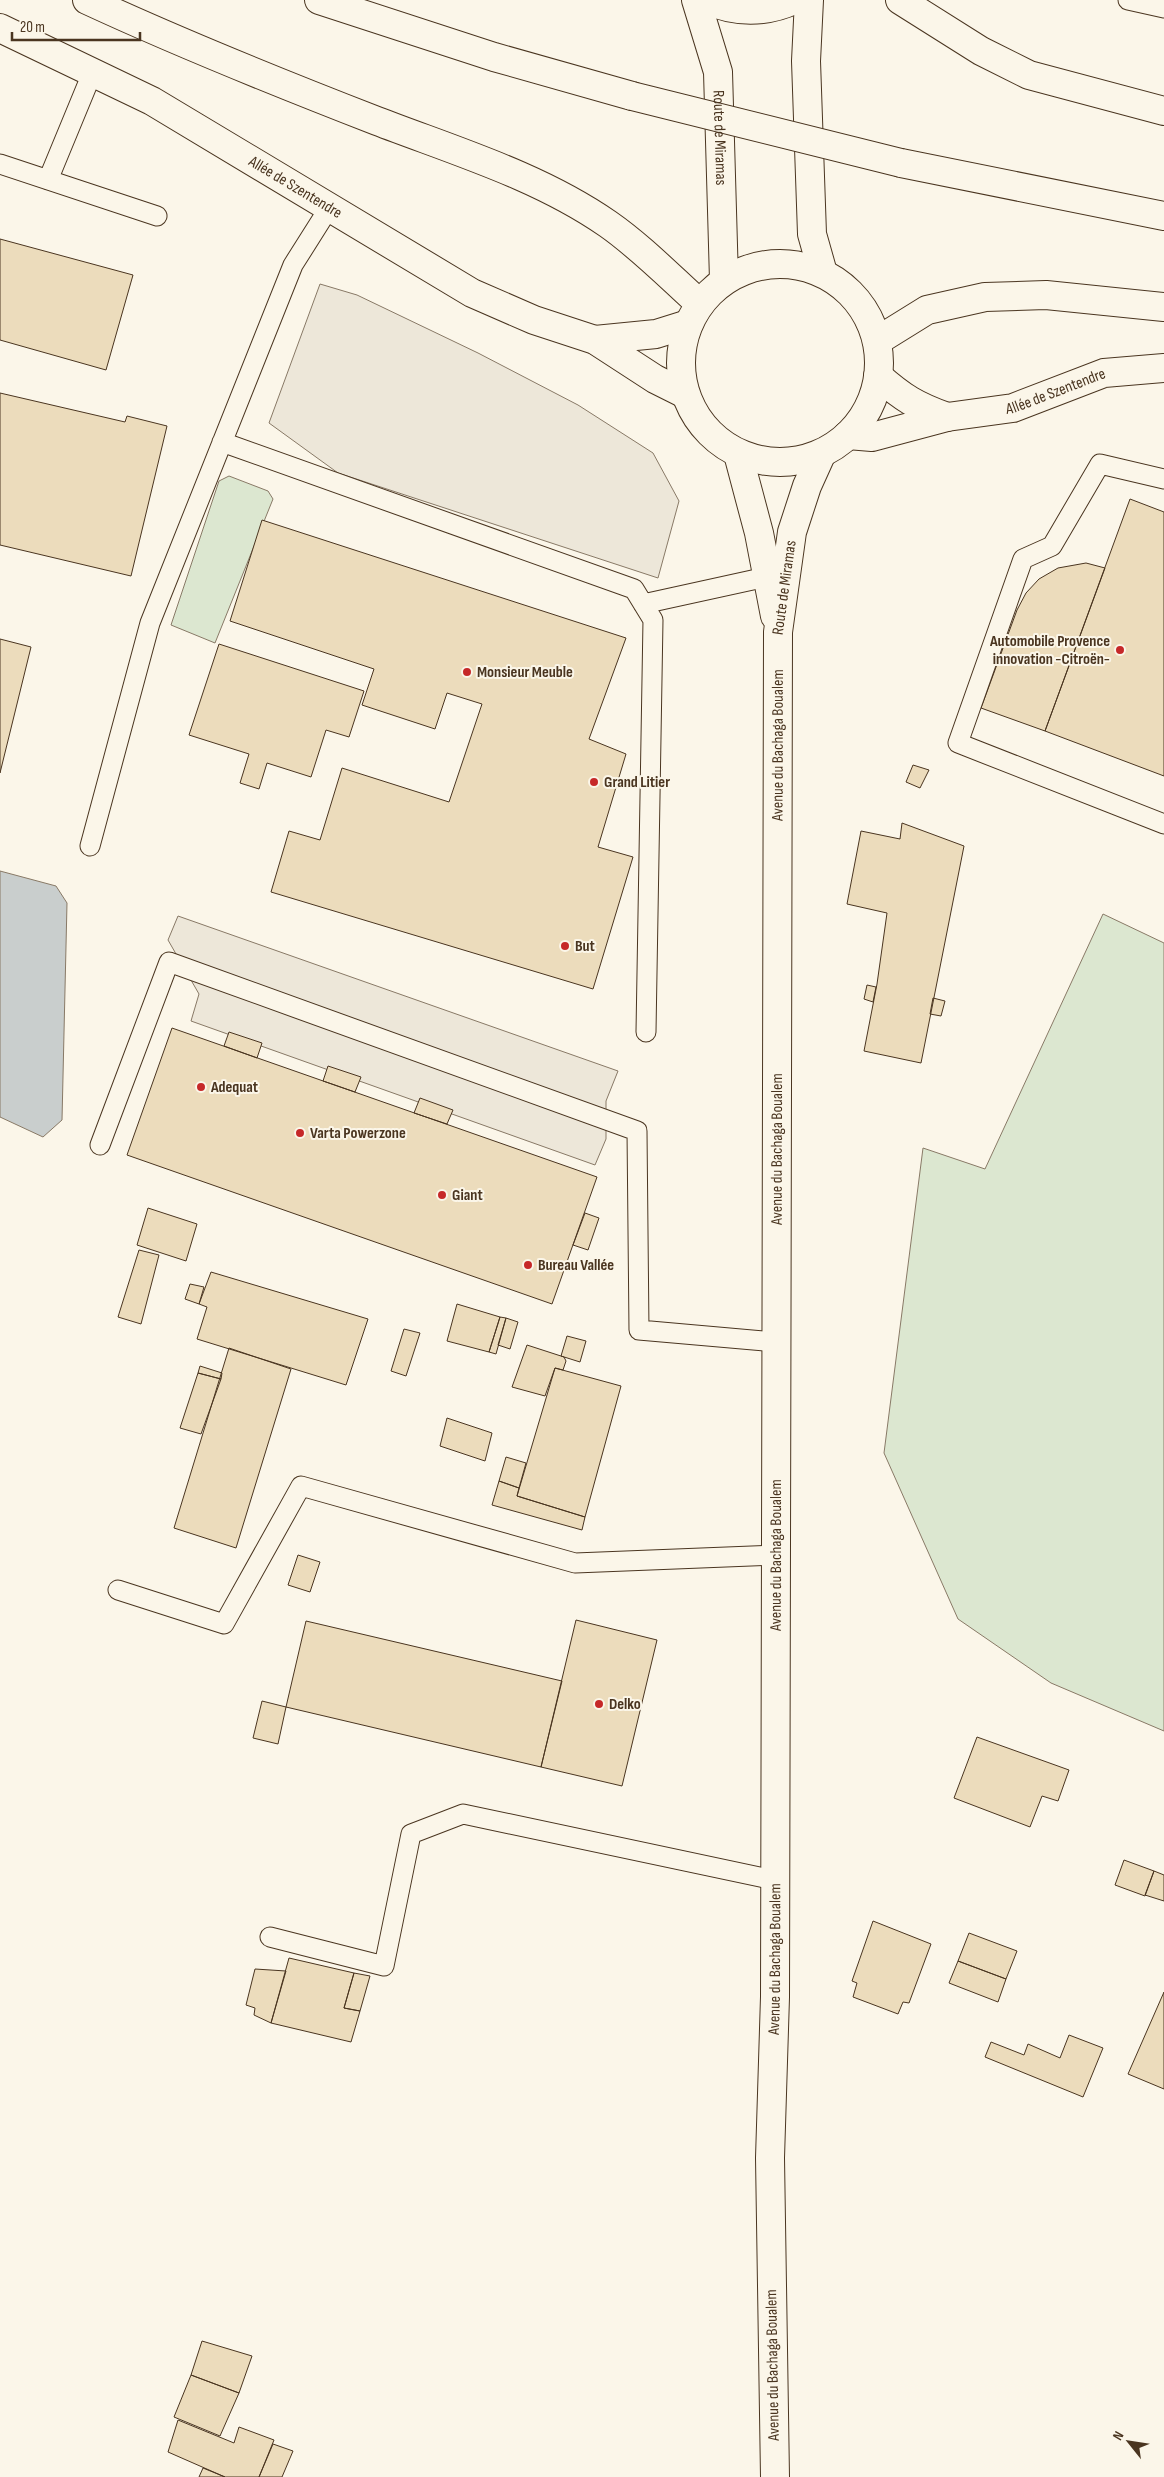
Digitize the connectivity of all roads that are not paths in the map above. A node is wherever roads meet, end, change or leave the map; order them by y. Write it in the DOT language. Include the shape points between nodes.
graph roads {
  1 [pos="87,0"];
  2 [pos="319,0"];
  3 [pos="696,0"];
  4 [pos="707,0"];
  5 [pos="794,0"];
  6 [pos="809,0"];
  7 [pos="900,0"];
  8 [pos="1128,0"];
  9 [pos="1164,8"];
  10 [pos="0,28"];
  11 [pos="93,71"];
  12 [pos="1164,111"];
  13 [pos="0,164"];
  14 [pos="48,180"];
  15 [pos="329,208"];
  16 [pos="156,216"];
  17 [pos="1164,216"];
  18 [pos="822,273"];
  19 [pos="724,280"];
  20 [pos="1164,307"];
  21 [pos="694,314"];
  22 [pos="595,340"];
  23 [pos="877,341"];
  24 [pos="1164,368"];
  25 [pos="878,376"];
  26 [pos="684,394"];
  27 [pos="947,418"];
  28 [pos="848,435"];
  29 [pos="222,442"];
  30 [pos="738,454"];
  31 [pos="821,455"];
  32 [pos="1164,479"];
  33 [pos="766,577"];
  34 [pos="643,604"];
  35 [pos="778,632"];
  36 [pos="1164,824"];
  37 [pos="90,846"];
  38 [pos="646,1032"];
  39 [pos="100,1145"];
  40 [pos="775,1342"];
  41 [pos="775,1554"];
  42 [pos="118,1590"];
  43 [pos="774,1880"];
  44 [pos="270,1937"];
  45 [pos="775,2477"];
  1 -- 21 [label="main road" via="257,75 555,192 608,224 646,254"];
  2 -- 17 [label="main road, bridge" via="632,96 901,163"];
  3 -- 19 [label="main road, Route de Miramas" via="718,72"];
  4 -- 5 [label="main road" via="722,7 752,11 782,6"];
  6 -- 18 [label="main road" via="806,61 812,234"];
  7 -- 12 [label="main road" via="981,51 1029,75"];
  8 -- 9 [label="lane"];
  10 -- 11 [label="main road, Allée de Szentendre"];
  11 -- 14 [label="lane"];
  11 -- 15 [label="main road, Allée de Szentendre" via="152,101"];
  13 -- 14 [label="lane"];
  14 -- 16 [label="lane"];
  15 -- 22 [label="main road, Allée de Szentendre" via="472,293 534,320"];
  15 -- 29 [label="lane" via="293,265"];
  18 -- 19 [label="main road" via="800,265 776,264 754,267"];
  18 -- 23 [label="main road" via="847,290 866,313"];
  19 -- 21 [label="main road" via="712,289"];
  20 -- 23 [label="main road" via="1046,295 985,297 926,310"];
  21 -- 22 [label="main road, Allée de Szentendre" via="656,334"];
  21 -- 26 [label="main road" via="681,347 680,371"];
  22 -- 26 [label="main road, Allée de Szentendre" via="655,380"];
  23 -- 25 [label="main road"];
  24 -- 27 [label="main road, Allée de Szentendre" via="1104,373 1013,408"];
  25 -- 27 [label="main road" via="903,398"];
  25 -- 28 [label="main road" via="869,408"];
  26 -- 30 [label="main road" via="696,419 715,440"];
  27 -- 28 [label="main road, Allée de Szentendre" via="872,437"];
  28 -- 31 [label="main road"];
  29 -- 34 [label="lane" via="634,589"];
  29 -- 37 [label="lane" via="150,623"];
  30 -- 31 [label="main road" via="765,463 793,462"];
  30 -- 33 [label="main road, Route de Miramas"];
  31 -- 35 [label="main road, Route de Miramas" via="792,532"];
  32 -- 36 [label="lane" via="1100,464 1052,546 1023,559 958,743"];
  33 -- 34 [label="lane"];
  33 -- 35 [label="main road, Route de Miramas"];
  34 -- 38 [label="lane" via="653,620"];
  35 -- 40 [label="main road, Avenue du Bachaga Boualem"];
  39 -- 40 [label="lane" via="169,962 637,1131 639,1330"];
  40 -- 41 [label="main road, Avenue du Bachaga Boualem"];
  41 -- 42 [label="lane" via="575,1563 302,1486 224,1624"];
  41 -- 43 [label="main road, Avenue du Bachaga Boualem"];
  43 -- 44 [label="lane" via="463,1814 411,1834 384,1966"];
  43 -- 45 [label="main road, Avenue du Bachaga Boualem" via="775,1997 770,2158"];
}
